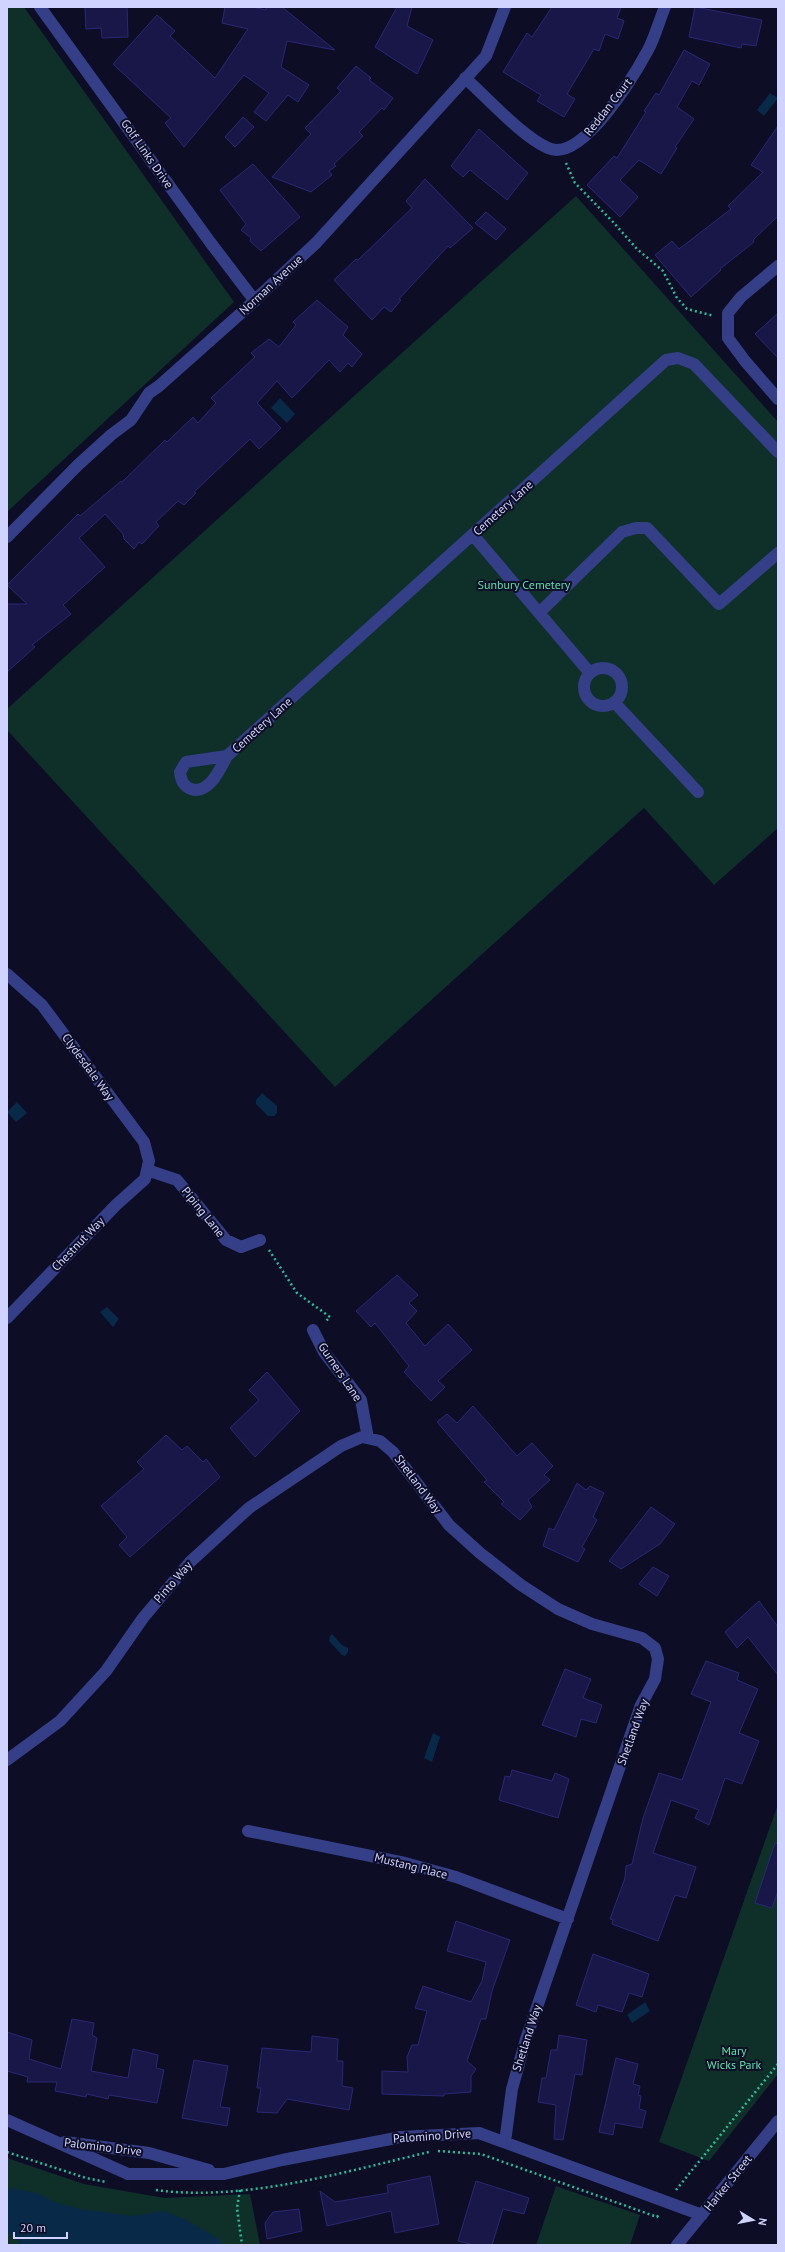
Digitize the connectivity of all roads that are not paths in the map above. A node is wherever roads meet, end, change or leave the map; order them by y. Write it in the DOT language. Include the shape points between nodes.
graph roads {
  1 [pos="40,7"];
  2 [pos="505,7"];
  3 [pos="664,7"];
  4 [pos="465,78"];
  5 [pos="778,266"];
  6 [pos="255,301"];
  7 [pos="778,398"];
  8 [pos="778,452"];
  9 [pos="473,535"];
  10 [pos="7,537"];
  11 [pos="778,553"];
  12 [pos="540,612"];
  13 [pos="590,673"];
  14 [pos="614,702"];
  15 [pos="226,756"];
  16 [pos="698,792"];
  17 [pos="7,974"];
  18 [pos="147,1170"];
  19 [pos="260,1240"];
  20 [pos="7,1318"];
  21 [pos="313,1330"];
  22 [pos="368,1438"];
  23 [pos="7,1760"];
  24 [pos="248,1831"];
  25 [pos="568,1919"];
  26 [pos="7,2120"];
  27 [pos="778,2121"];
  28 [pos="52,2140"];
  29 [pos="504,2142"];
  30 [pos="224,2174"];
  31 [pos="702,2215"];
  32 [pos="677,2245"];
  1 -- 6 [label="street, Golf Links Drive"];
  2 -- 4 [label="street, Norman Avenue" via="486,56"];
  3 -- 4 [label="street, Reddan Court" via="649,48 627,85 586,138 568,149 549,149 523,131"];
  4 -- 6 [label="street, Norman Avenue" via="316,243"];
  5 -- 7 [label="street" via="741,297 728,313 728,338"];
  6 -- 10 [label="street, Norman Avenue" via="149,393 131,420 78,465"];
  8 -- 9 [label="street, Cemetery Lane" via="694,364 678,358 666,360"];
  9 -- 12 [label="street"];
  9 -- 15 [label="street, Cemetery Lane"];
  11 -- 12 [label="street" via="719,604 647,528 636,528 622,532"];
  12 -- 13 [label="street"];
  13 -- 14 [label="street" via="585,684 587,696 596,704 609,705"];
  13 -- 14 [label="street" via="603,668 609,669 619,677 621,690"];
  14 -- 16 [label="street"];
  17 -- 18 [label="street, Clydesdale Way" via="42,1005 144,1142 149,1161"];
  18 -- 19 [label="street, Piping Lane" via="177,1180 226,1240 241,1247"];
  18 -- 20 [label="street, Chestnut Way" via="144,1179"];
  21 -- 22 [label="street, Gurners Lane" via="324,1352 361,1400"];
  22 -- 23 [label="street, Pinto Way" via="362,1437 341,1446 249,1508 190,1562 142,1618 106,1671 60,1721"];
  22 -- 25 [label="street, Shetland Way" via="380,1441 393,1452 449,1525 521,1585 558,1609 592,1624 642,1638 655,1648 658,1659 655,1679 641,1704"];
  24 -- 25 [label="street, Mustang Place" via="406,1863 456,1877"];
  25 -- 29 [label="street, Shetland Way" via="526,2039 512,2089"];
  26 -- 28 [label="street, Palomino Drive"];
  27 -- 31 [label="street, Harker Street"];
  28 -- 30 [label="street, Palomino Drive" via="149,2153"];
  28 -- 30 [label="street, Palomino Drive" via="128,2174"];
  29 -- 30 [label="street, Palomino Drive" via="479,2132 401,2137"];
  29 -- 31 [label="street, Palomino Drive"];
  31 -- 32 [label="street, Harker Street"];
}
